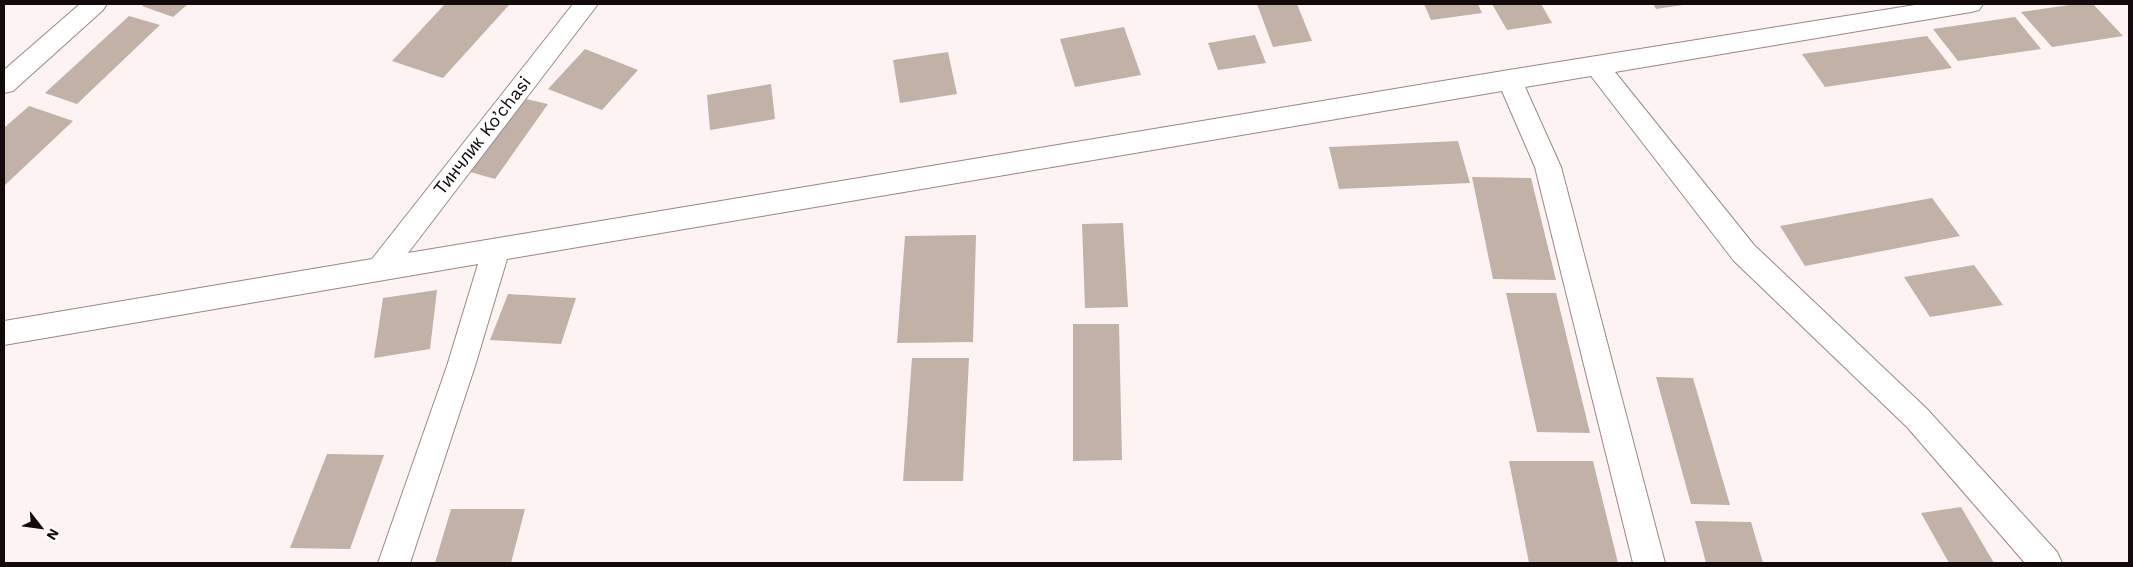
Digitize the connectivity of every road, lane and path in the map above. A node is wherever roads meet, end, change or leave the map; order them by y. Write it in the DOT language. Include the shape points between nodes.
graph roads {
  1 [pos="95,4"];
  2 [pos="586,4"];
  3 [pos="1971,4"];
  4 [pos="1596,65"];
  5 [pos="1509,79"];
  6 [pos="4,84"];
  7 [pos="496,250"];
  8 [pos="380,269"];
  9 [pos="4,333"];
  10 [pos="394,563"];
  11 [pos="1649,563"];
  12 [pos="2046,563"];
  1 -- 6 [label="street"];
  2 -- 8 [label="street, Тинчлик Ko’chasi"];
  3 -- 4 [label="street"];
  4 -- 5 [label="street"];
  4 -- 12 [label="street" via="1744,253 1917,418"];
  5 -- 7 [label="street"];
  5 -- 11 [label="street" via="1548,167"];
  7 -- 8 [label="street"];
  7 -- 10 [label="street" via="461,366"];
  8 -- 9 [label="street"];
}
